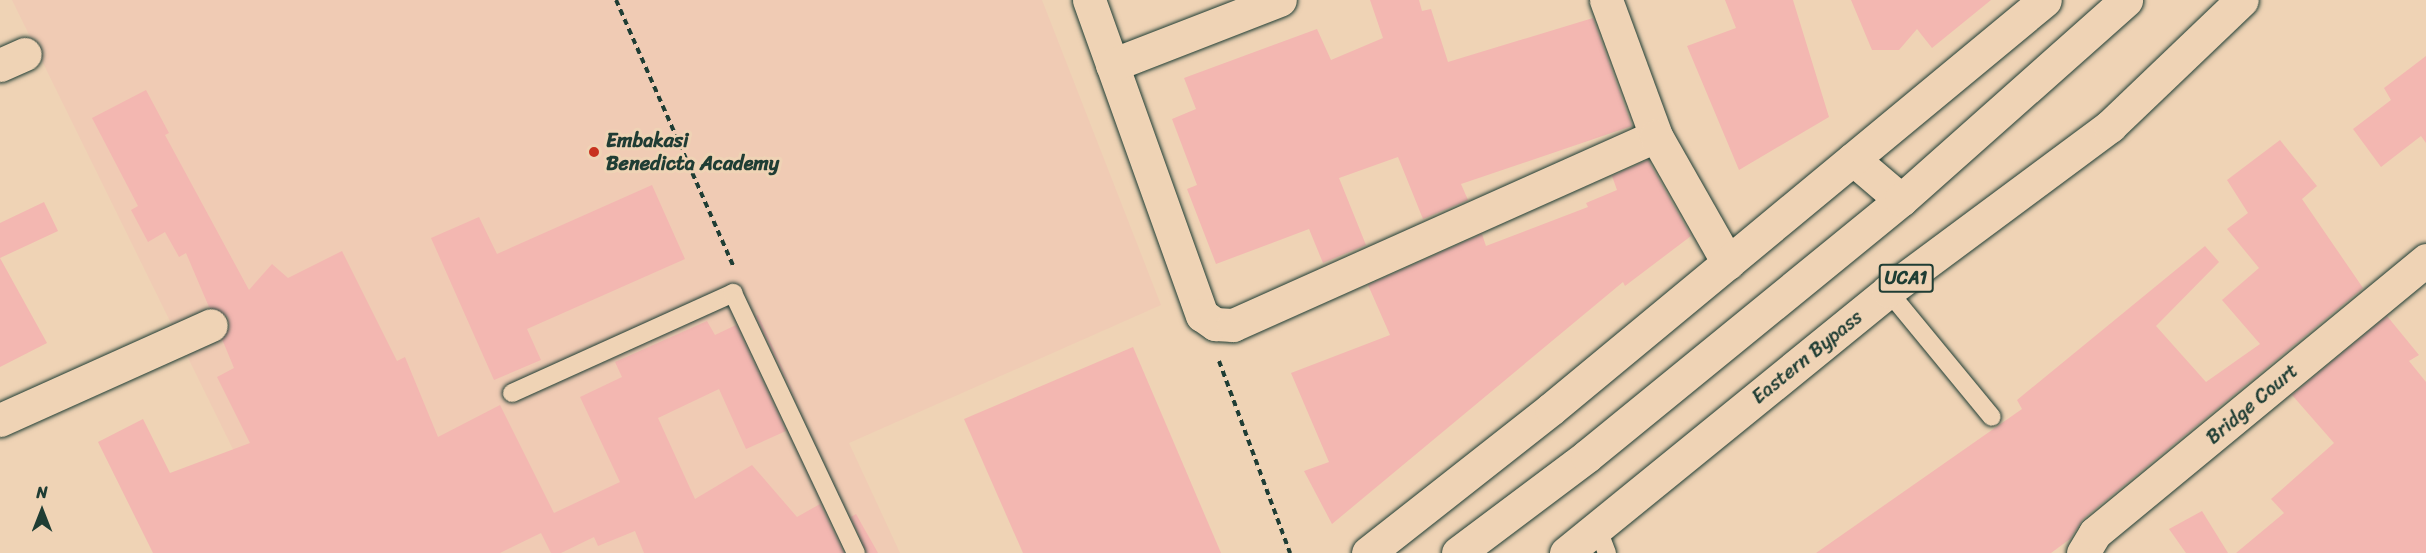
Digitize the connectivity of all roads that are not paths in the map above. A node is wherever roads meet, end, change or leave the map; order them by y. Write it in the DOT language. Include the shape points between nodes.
graph roads {
  1 [pos="1089,0"];
  2 [pos="1280,0"];
  3 [pos="1606,0"];
  4 [pos="2045,0"];
  5 [pos="2126,0"];
  6 [pos="2242,0"];
  7 [pos="1112,65"];
  8 [pos="1656,136"];
  9 [pos="1853,159"];
  10 [pos="1901,201"];
  11 [pos="2426,260"];
  12 [pos="1728,262"];
  13 [pos="1888,291"];
  14 [pos="211,325"];
  15 [pos="512,393"];
  16 [pos="1992,417"];
  17 [pos="0,420"];
  18 [pos="1602,540"];
  19 [pos="856,553"];
  20 [pos="1368,553"];
  21 [pos="1458,553"];
  22 [pos="1566,553"];
  23 [pos="2083,553"];
  1 -- 7 [label="street"];
  2 -- 7 [label="street"];
  3 -- 8 [label="street"];
  4 -- 9 [label="street"];
  5 -- 10 [label="street"];
  6 -- 13 [label="street, Eastern Bypass / UCA1" via="2110,126"];
  7 -- 8 [label="street" via="1202,315 1215,324 1233,325"];
  8 -- 12 [label="street"];
  9 -- 10 [label="street"];
  9 -- 12 [label="street"];
  10 -- 21 [label="street" via="1587,456"];
  11 -- 23 [label="street, Bridge Court" via="2095,533"];
  12 -- 20 [label="street"];
  13 -- 16 [label="lane"];
  13 -- 18 [label="street, Eastern Bypass / UCA1"];
  14 -- 17 [label="street"];
  15 -- 19 [label="lane" via="733,292"];
  18 -- 22 [label="street, Eastern Bypass / UCA1"];
}
